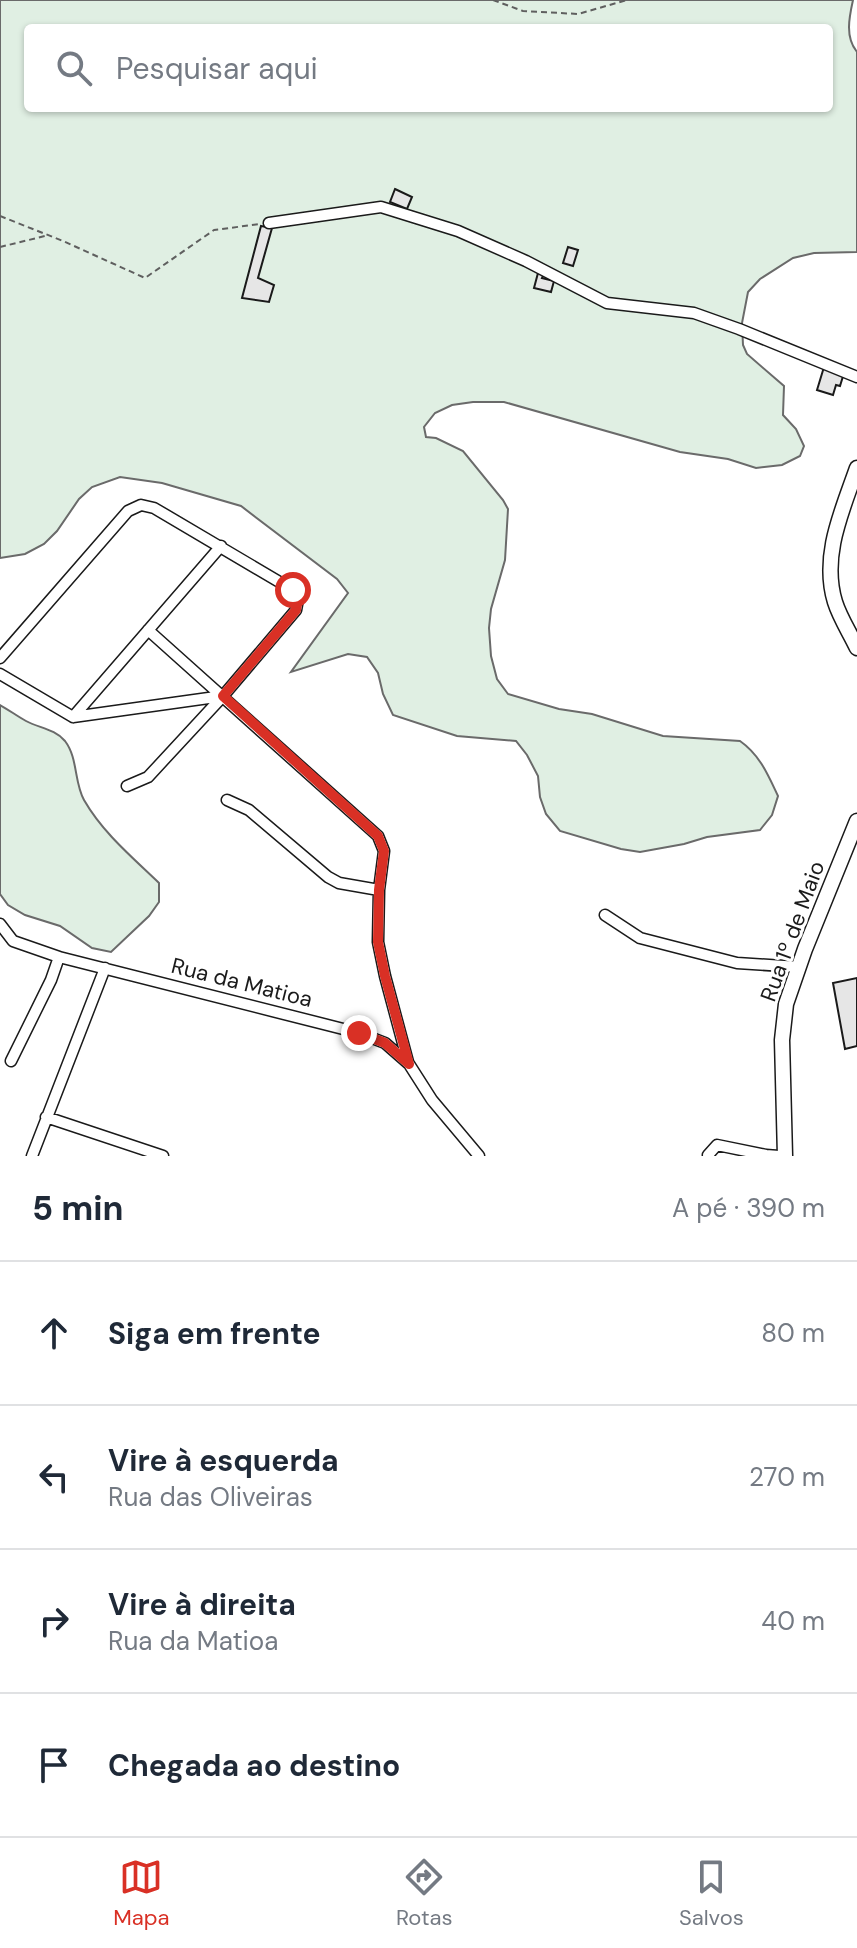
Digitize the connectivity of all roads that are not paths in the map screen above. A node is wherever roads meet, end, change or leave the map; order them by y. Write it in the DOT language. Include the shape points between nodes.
graph roads {
  1 [pos="269,223"];
  2 [pos="857,377"];
  3 [pos="857,468"];
  4 [pos="221,546"];
  5 [pos="148,630"];
  6 [pos="857,648"];
  7 [pos="0,658"];
  8 [pos="0,674"];
  9 [pos="223,696"];
  10 [pos="73,717"];
  11 [pos="127,786"];
  12 [pos="227,800"];
  13 [pos="857,821"];
  14 [pos="379,890"];
  15 [pos="605,915"];
  16 [pos="0,924"];
  17 [pos="59,957"];
  18 [pos="799,967"];
  19 [pos="105,968"];
  20 [pos="11,1061"];
  21 [pos="409,1064"];
  22 [pos="46,1117"];
  23 [pos="708,1155"];
  24 [pos="32,1156"];
  25 [pos="163,1156"];
  26 [pos="479,1156"];
  27 [pos="779,1156"];
  28 [pos="785,1156"];
  1 -- 2 [label="street" via="381,207 458,231 607,303 694,313"];
  3 -- 6 [label="street" via="829,569 836,603"];
  4 -- 5 [label="street"];
  4 -- 7 [label="street" via="154,508 141,505 128,511"];
  4 -- 9 [label="street" via="293,590 298,599 296,610"];
  5 -- 9 [label="street"];
  5 -- 10 [label="street"];
  8 -- 10 [label="street"];
  9 -- 10 [label="street"];
  9 -- 11 [label="street" via="148,777"];
  9 -- 14 [label="street" via="378,836 384,851"];
  12 -- 14 [label="street" via="249,810 328,877"];
  13 -- 18 [label="street, Rua 1º de Maio"];
  14 -- 21 [label="street" via="378,942"];
  15 -- 18 [label="street" via="640,938 737,963"];
  16 -- 17 [label="street, Rua da Matioa" via="13,941"];
  17 -- 19 [label="street, Rua da Matioa"];
  17 -- 20 [label="street"];
  18 -- 28 [label="street, Rua 1º de Maio" via="786,1004 782,1040"];
  19 -- 21 [label="street, Rua da Matioa" via="359,1033 385,1043"];
  19 -- 22 [label="street"];
  21 -- 26 [label="street, Rua da Matioa"];
  22 -- 24 [label="street"];
  22 -- 25 [label="street"];
  23 -- 27 [label="street" via="717,1145"];
}
